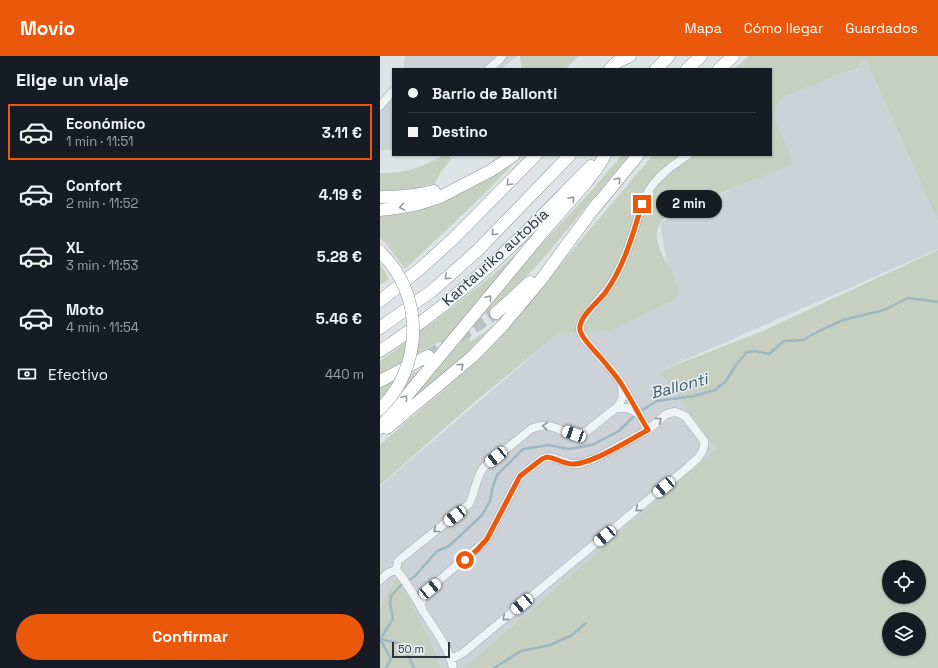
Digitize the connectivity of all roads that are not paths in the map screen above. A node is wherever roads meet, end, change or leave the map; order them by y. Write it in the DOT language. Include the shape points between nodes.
graph roads {
  1 [pos="502,56"];
  2 [pos="632,56"];
  3 [pos="669,56"];
  4 [pos="701,56"];
  5 [pos="733,56"];
  6 [pos="490,68"];
  7 [pos="611,68"];
  8 [pos="621,68"];
  9 [pos="657,68"];
  10 [pos="688,68"];
  11 [pos="720,68"];
  12 [pos="392,92"];
  13 [pos="380,106"];
  14 [pos="512,156"];
  15 [pos="535,156"];
  16 [pos="569,156"];
  17 [pos="601,156"];
  18 [pos="604,156"];
  19 [pos="637,156"];
  20 [pos="687,156"];
  21 [pos="465,184"];
  22 [pos="380,197"];
  23 [pos="597,204"];
  24 [pos="380,210"];
  25 [pos="380,252"];
  26 [pos="380,301"];
  27 [pos="496,314"];
  28 [pos="380,328"];
  29 [pos="380,350"];
  30 [pos="428,356"];
  31 [pos="380,381"];
  32 [pos="622,384"];
  33 [pos="616,408"];
  34 [pos="380,409"];
  35 [pos="638,414"];
  36 [pos="380,428"];
  37 [pos="648,430"];
  38 [pos="380,434"];
  39 [pos="396,570"];
  40 [pos="380,580"];
  41 [pos="430,589"];
  42 [pos="411,590"];
  43 [pos="422,609"];
  44 [pos="451,659"];
  45 [pos="453,668"];
  1 -- 6 [label="street"];
  2 -- 7 [label="highway" via="617,62"];
  2 -- 8 [label="highway"];
  3 -- 9 [label="highway"];
  4 -- 10 [label="highway"];
  5 -- 11 [label="highway"];
  12 -- 13 [label="street"];
  14 -- 21 [label="highway"];
  15 -- 26 [label="highway, one-way" via="453,239"];
  16 -- 28 [label="highway, one-way" via="477,251 432,290"];
  17 -- 29 [label="highway, Kantauriko autobia" via="487,268 410,331"];
  36 -- 18 [label="highway, one-way" via="584,185"];
  23 -- 19 [label="highway, one-way"];
  20 -- 32 [label="street" via="656,180 647,192 616,276 580,324 584,339"];
  21 -- 22 [label="highway" via="420,195"];
  21 -- 24 [label="highway, one-way" via="440,197 418,204"];
  23 -- 27 [label="highway" via="536,276"];
  38 -- 23 [label="highway, one-way" via="472,357 504,324"];
  25 -- 34 [label="highway, bridge" via="396,271 406,290 411,307 413,333 409,362 393,395"];
  30 -- 31 [label="highway"];
  32 -- 33 [label="street" via="623,398"];
  32 -- 35 [label="street"];
  33 -- 35 [label="street" via="627,408"];
  33 -- 39 [label="street, one-way" via="583,433 574,434 547,425 531,429 484,467 469,504 398,561"];
  35 -- 37 [label="street"];
  37 -- 41 [label="street" via="594,459 579,464 547,457 542,459 520,476 487,539"];
  37 -- 44 [label="street, one-way" via="665,415 675,412 686,418 704,441 704,446 698,458 688,467 463,653"];
  39 -- 40 [label="street"];
  39 -- 42 [label="street"];
  41 -- 42 [label="street" via="418,592"];
  41 -- 43 [label="street" via="424,593"];
  42 -- 43 [label="street"];
  43 -- 44 [label="street"];
  44 -- 45 [label="street"];
}
